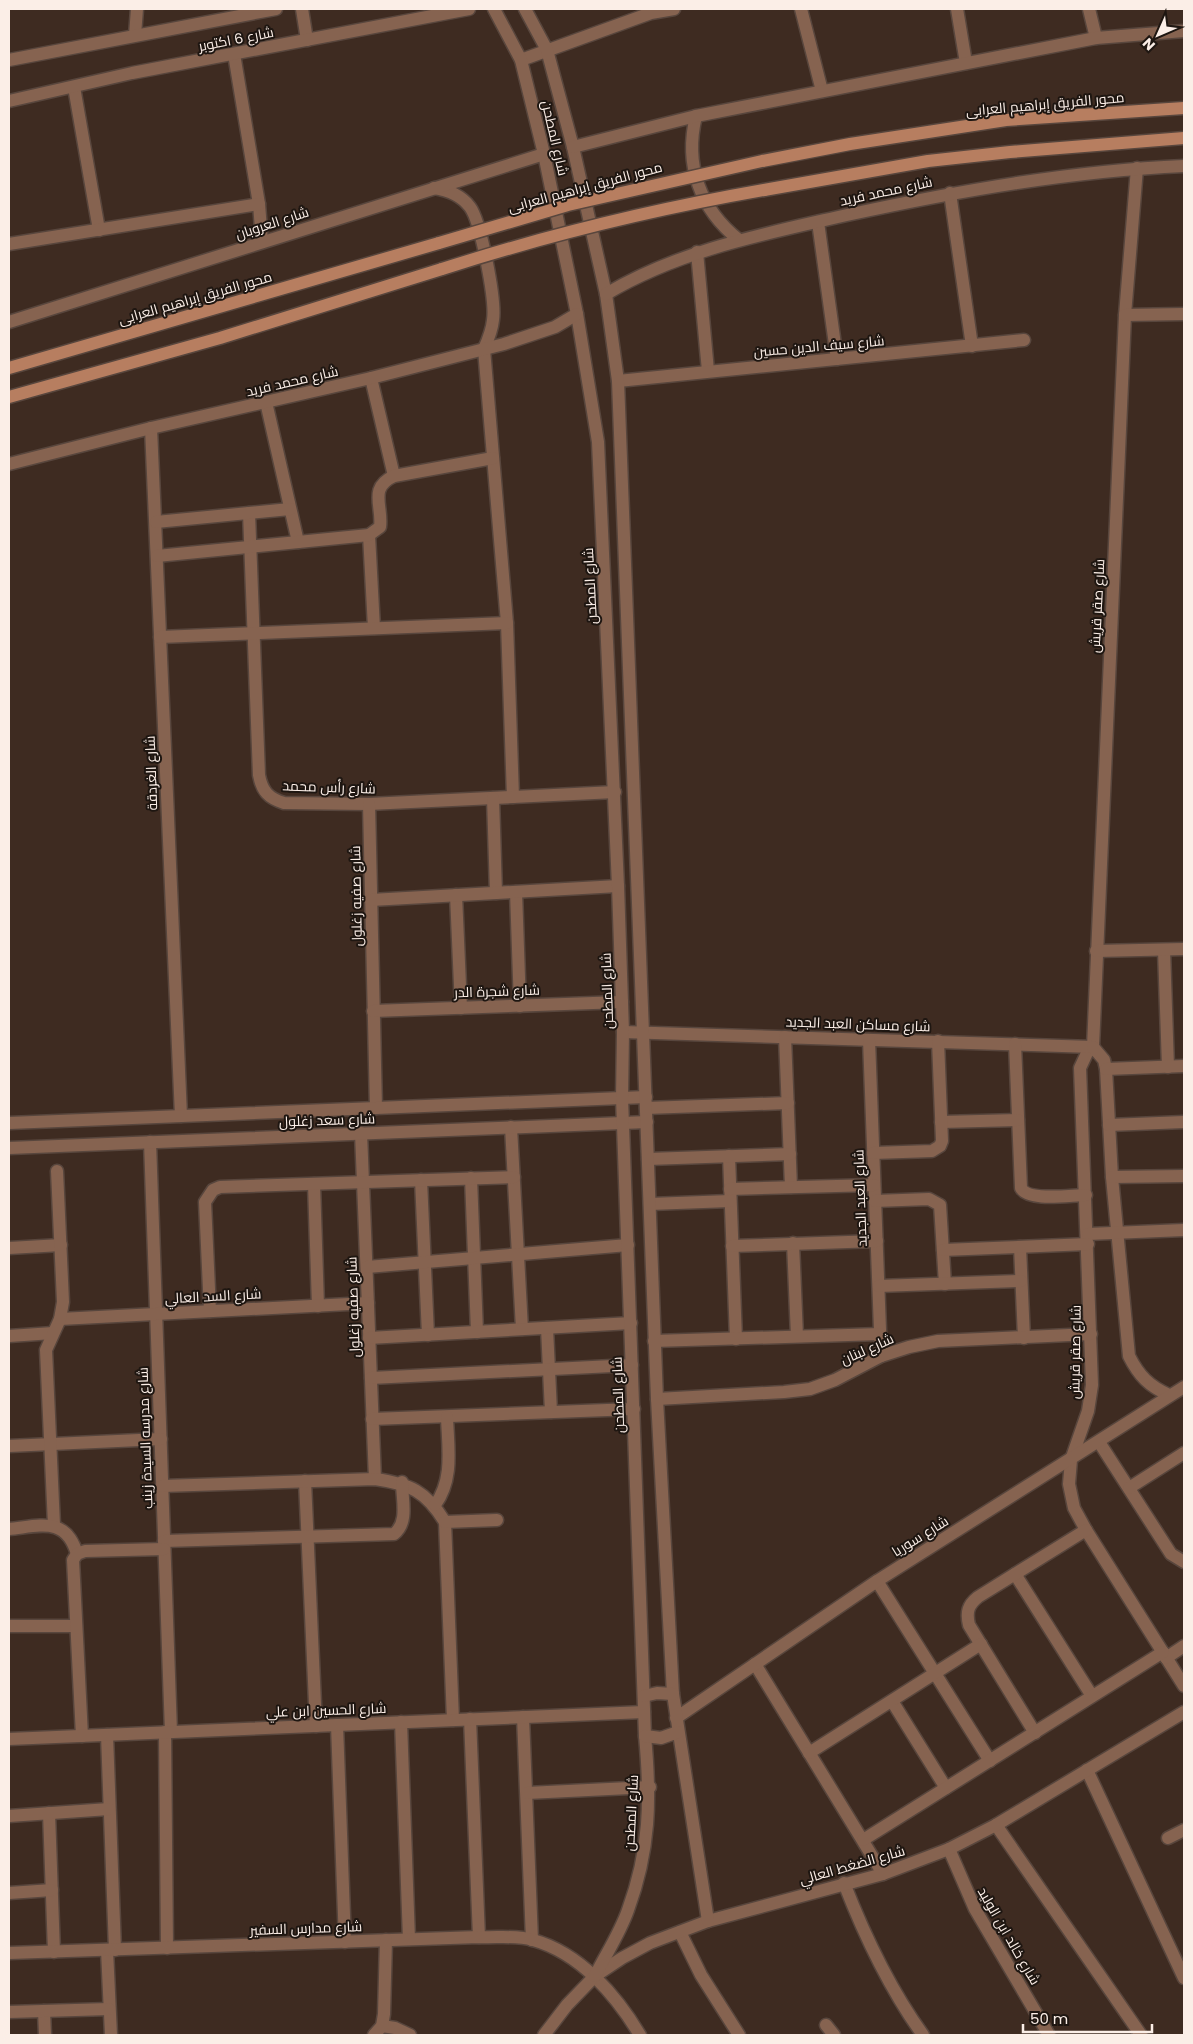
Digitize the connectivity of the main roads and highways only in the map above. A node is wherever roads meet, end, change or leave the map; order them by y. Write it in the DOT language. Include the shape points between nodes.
graph roads {
  1 [pos="1184,108"];
  2 [pos="1184,138"];
  3 [pos="9,368"];
  4 [pos="9,396"];
  1 -- 3 [label="main road, محور الفريق إبراهيم العرابى, bridge" via="1006,120 762,161 578,203"];
  2 -- 4 [label="main road, bridge" via="928,161 671,207 569,231 220,338"];
}
